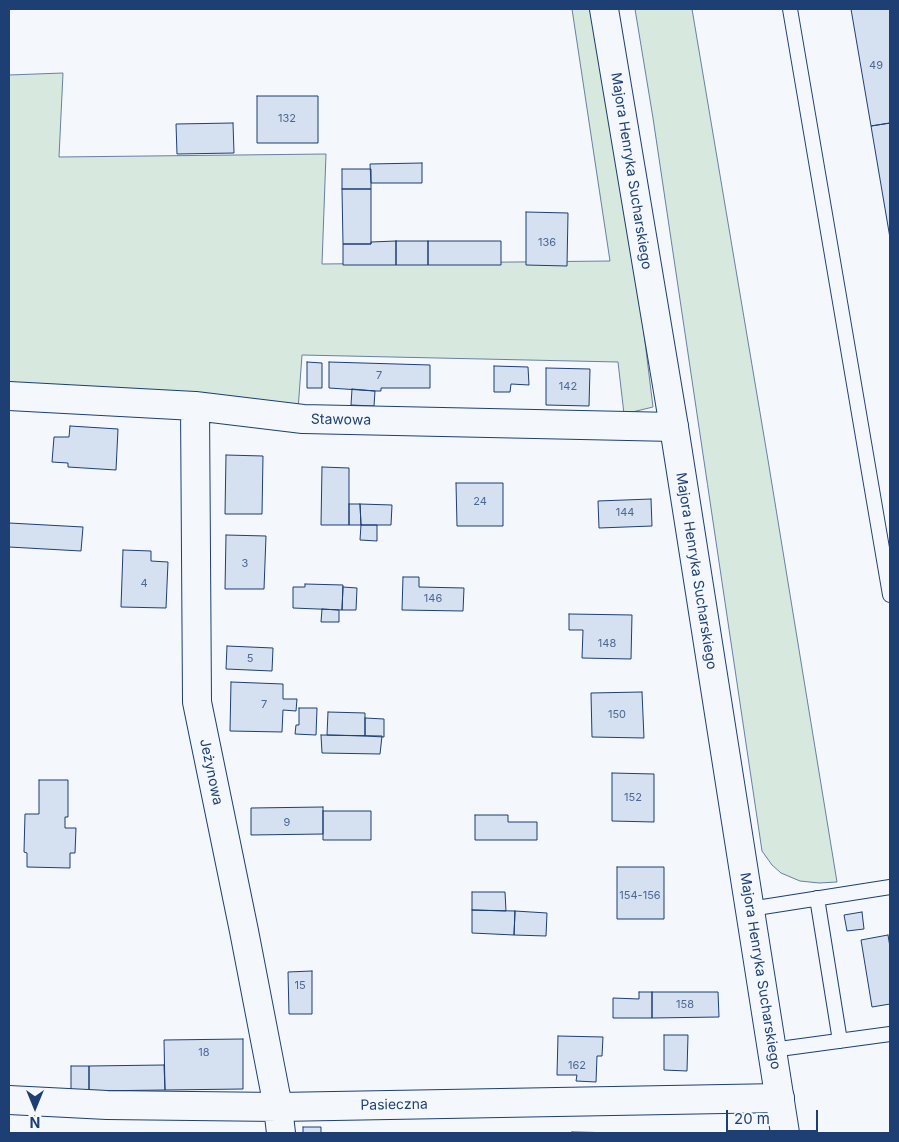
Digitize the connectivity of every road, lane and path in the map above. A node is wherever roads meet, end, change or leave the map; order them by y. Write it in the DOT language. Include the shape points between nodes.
graph roads {
  1 [pos="604,9"];
  2 [pos="790,9"];
  3 [pos="9,396"];
  4 [pos="195,406"];
  5 [pos="674,427"];
  6 [pos="890,595"];
  7 [pos="890,887"];
  8 [pos="817,898"];
  9 [pos="750,909"];
  10 [pos="890,1034"];
  11 [pos="840,1041"];
  12 [pos="772,1050"];
  13 [pos="780,1098"];
  14 [pos="9,1100"];
  15 [pos="280,1120"];
  16 [pos="785,1133"];
  1 -- 5 [label="street, Majora Henryka Sucharskiego"];
  2 -- 6 [label="lane"];
  3 -- 4 [label="street, Stawowa"];
  4 -- 5 [label="street, Stawowa" via="303,419"];
  4 -- 15 [label="street, Jeżynowa" via="197,702"];
  5 -- 9 [label="street, Majora Henryka Sucharskiego"];
  7 -- 8 [label="lane"];
  8 -- 9 [label="lane"];
  8 -- 11 [label="lane"];
  9 -- 12 [label="street, Majora Henryka Sucharskiego"];
  10 -- 11 [label="lane"];
  11 -- 12 [label="lane"];
  12 -- 13 [label="street, Majora Henryka Sucharskiego"];
  13 -- 15 [label="street, Pasieczna"];
  13 -- 16 [label="street, Majora Henryka Sucharskiego"];
  14 -- 15 [label="street, Pasieczna"];
}
